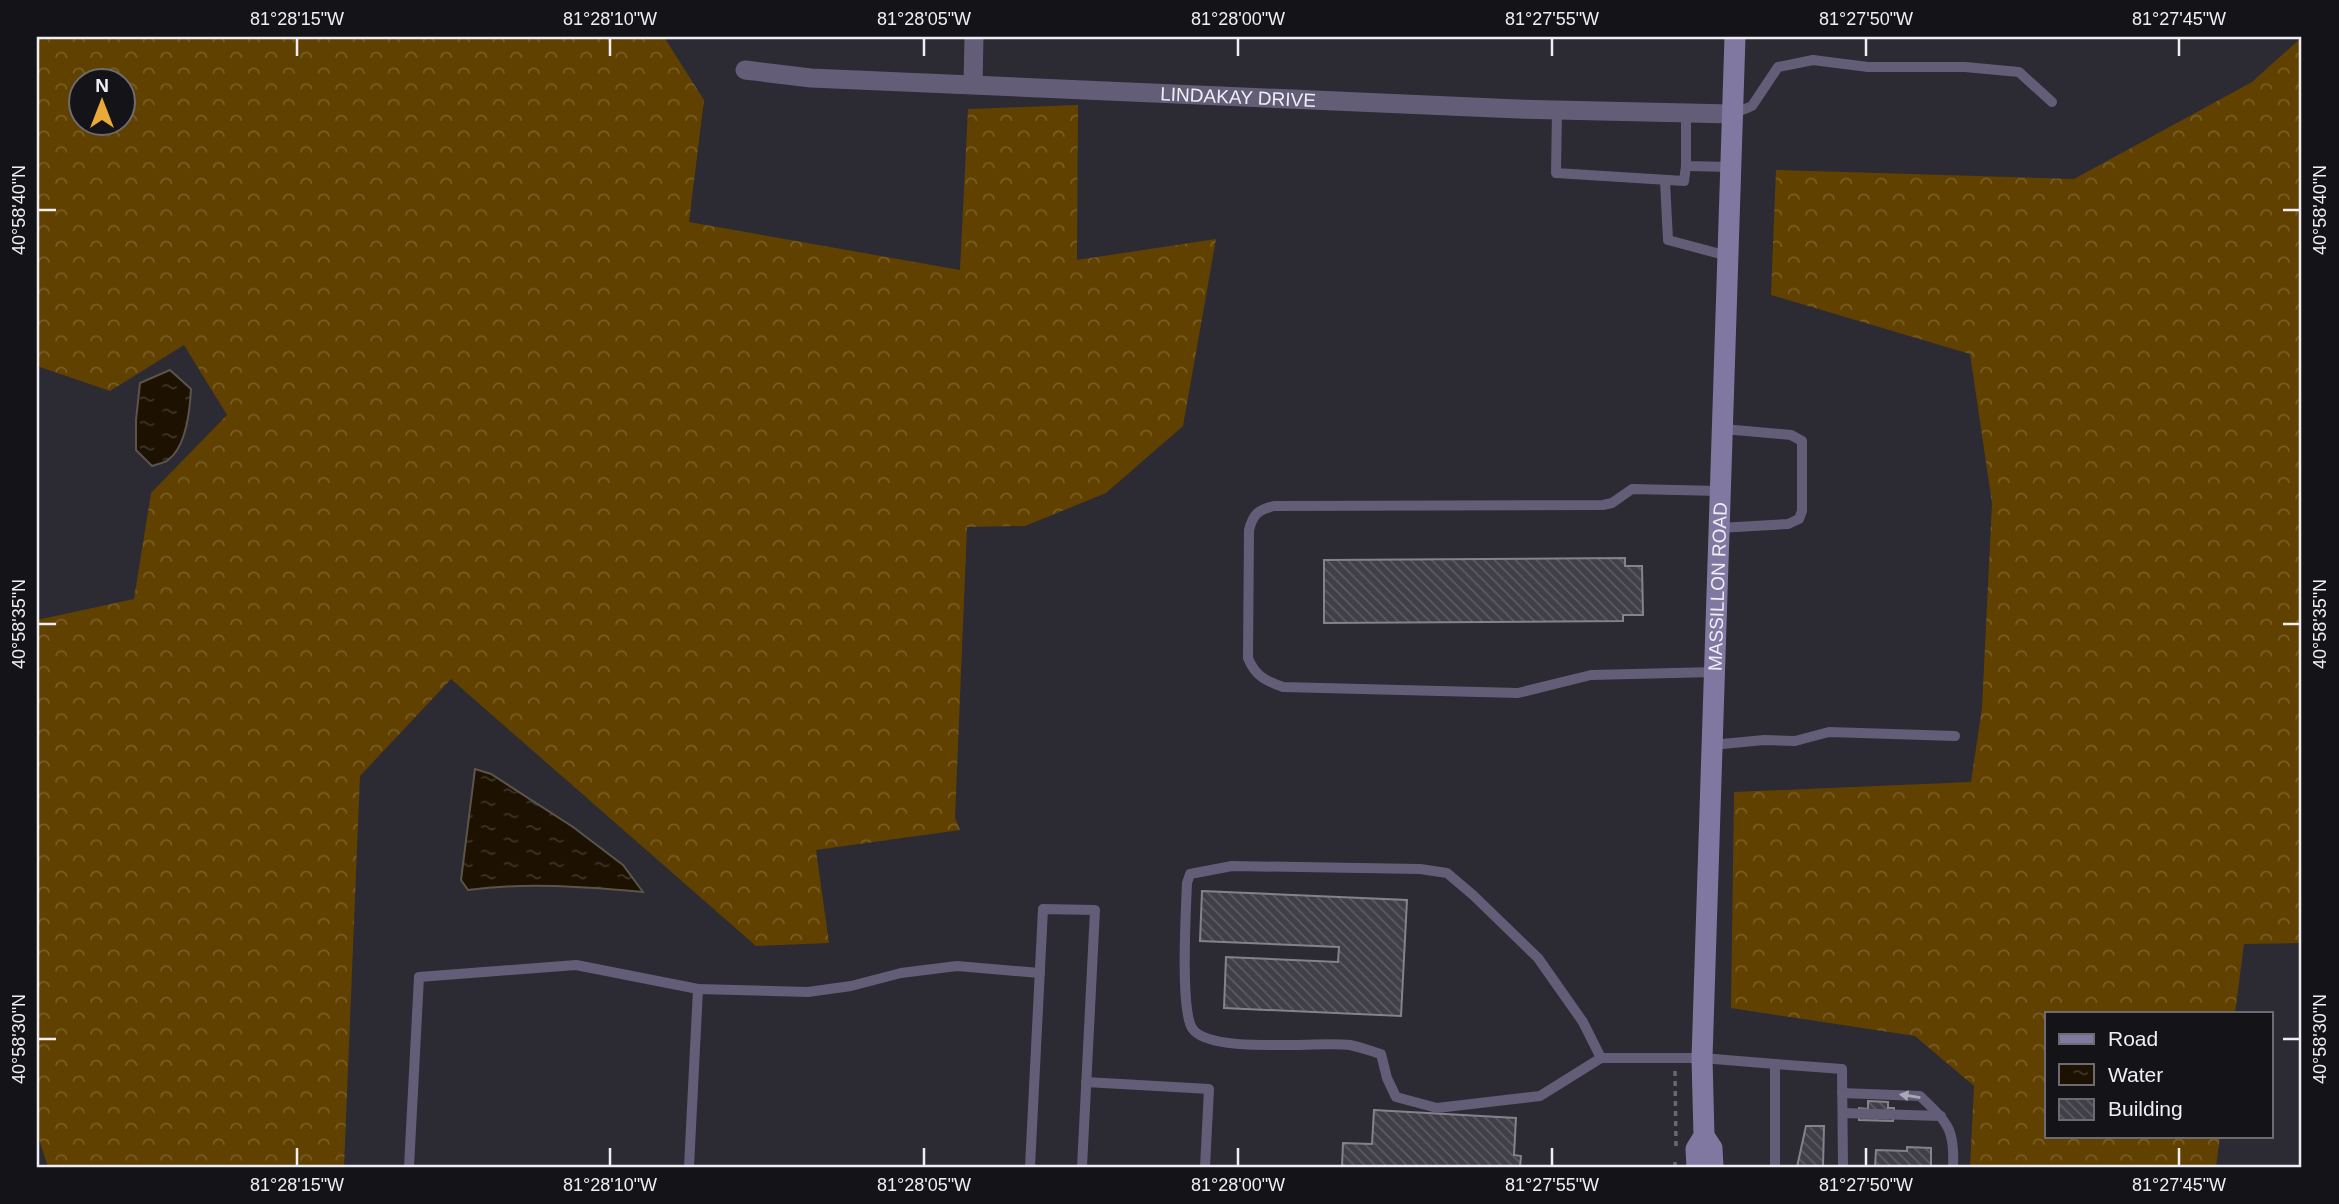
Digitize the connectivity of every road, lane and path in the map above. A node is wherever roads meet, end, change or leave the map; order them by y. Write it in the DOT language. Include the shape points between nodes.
graph roads {
  1 [pos="974,37"];
  2 [pos="1735,37"];
  3 [pos="745,70"];
  4 [pos="973,83"];
  5 [pos="2052,102"];
  6 [pos="1558,110"];
  7 [pos="1686,113"];
  8 [pos="1732,114"];
  9 [pos="1686,166"];
  10 [pos="1731,167"];
  11 [pos="1665,181"];
  12 [pos="1728,256"];
  13 [pos="1723,429"];
  14 [pos="1721,491"];
  15 [pos="1719,528"];
  16 [pos="1715,671"];
  17 [pos="1955,736"];
  18 [pos="1712,745"];
  19 [pos="1040,973"];
  20 [pos="698,989"];
  21 [pos="1601,1058"];
  22 [pos="1675,1058"];
  23 [pos="1702,1058"];
  24 [pos="1775,1064"];
  25 [pos="1086,1082"];
  26 [pos="1842,1093"];
  27 [pos="1843,1113"];
  28 [pos="1941,1116"];
  29 [pos="1704,1136"];
  30 [pos="409,1167"];
  31 [pos="689,1167"];
  32 [pos="1030,1167"];
  33 [pos="1082,1167"];
  34 [pos="1205,1167"];
  35 [pos="1675,1167"];
  36 [pos="1697,1167"];
  37 [pos="1713,1167"];
  38 [pos="1775,1167"];
  39 [pos="1843,1167"];
  40 [pos="1953,1167"];
  1 -- 4 [label="street"];
  2 -- 8 [label="main road, MASSILLON ROAD"];
  3 -- 4 [label="street, LINDAKAY DRIVE" via="811,78"];
  4 -- 6 [label="street, LINDAKAY DRIVE"];
  5 -- 8 [label="lane" via="2019,72 1868,67 1812,60 1778,67 1752,106"];
  6 -- 7 [label="street, LINDAKAY DRIVE"];
  6 -- 11 [label="lane" via="1556,173"];
  7 -- 8 [label="street, LINDAKAY DRIVE"];
  7 -- 9 [label="lane"];
  8 -- 10 [label="main road, MASSILLON ROAD"];
  9 -- 10 [label="lane"];
  9 -- 11 [label="lane" via="1684,181"];
  10 -- 12 [label="main road, MASSILLON ROAD"];
  11 -- 12 [label="lane" via="1668,240"];
  12 -- 13 [label="main road, MASSILLON ROAD"];
  13 -- 14 [label="main road, MASSILLON ROAD"];
  13 -- 15 [label="lane" via="1791,435 1802,441 1802,511 1788,524"];
  14 -- 15 [label="main road, MASSILLON ROAD"];
  14 -- 16 [label="lane" via="1632,489 1603,505 1274,506 1252,517 1249,530 1248,658 1265,680 1283,687 1518,693 1591,675"];
  15 -- 16 [label="main road, MASSILLON ROAD"];
  16 -- 18 [label="main road, MASSILLON ROAD"];
  17 -- 18 [label="lane" via="1829,732 1795,741"];
  18 -- 23 [label="main road, MASSILLON ROAD"];
  19 -- 20 [label="lane" via="957,966 808,992"];
  19 -- 25 [label="lane" via="1042,909 1095,910"];
  19 -- 32 [label="lane"];
  20 -- 30 [label="lane" via="576,965 419,977"];
  20 -- 31 [label="lane"];
  21 -- 21 [label="lane" via="1583,1022 1538,958 1447,873 1232,866 1190,874 1185,962 1188,1014 1192,1029 1204,1038 1238,1044 1350,1045 1381,1054 1396,1097 1437,1108 1540,1096"];
  21 -- 22 [label="lane"];
  22 -- 23 [label="lane"];
  22 -- 35 [label="path"];
  23 -- 24 [label="lane"];
  23 -- 29 [label="main road, MASSILLON ROAD"];
  24 -- 26 [label="lane" via="1842,1069"];
  24 -- 38 [label="lane"];
  25 -- 33 [label="lane"];
  25 -- 34 [label="lane" via="1209,1089"];
  26 -- 27 [label="lane"];
  28 -- 26 [label="lane, one-way" via="1920,1096"];
  27 -- 28 [label="lane"];
  27 -- 39 [label="lane"];
  28 -- 40 [label="lane" via="1954,1149"];
  29 -- 36 [label="main road, MASSILLON ROAD" via="1696,1149"];
  29 -- 37 [label="main road, MASSILLON ROAD" via="1712,1148"];
}
